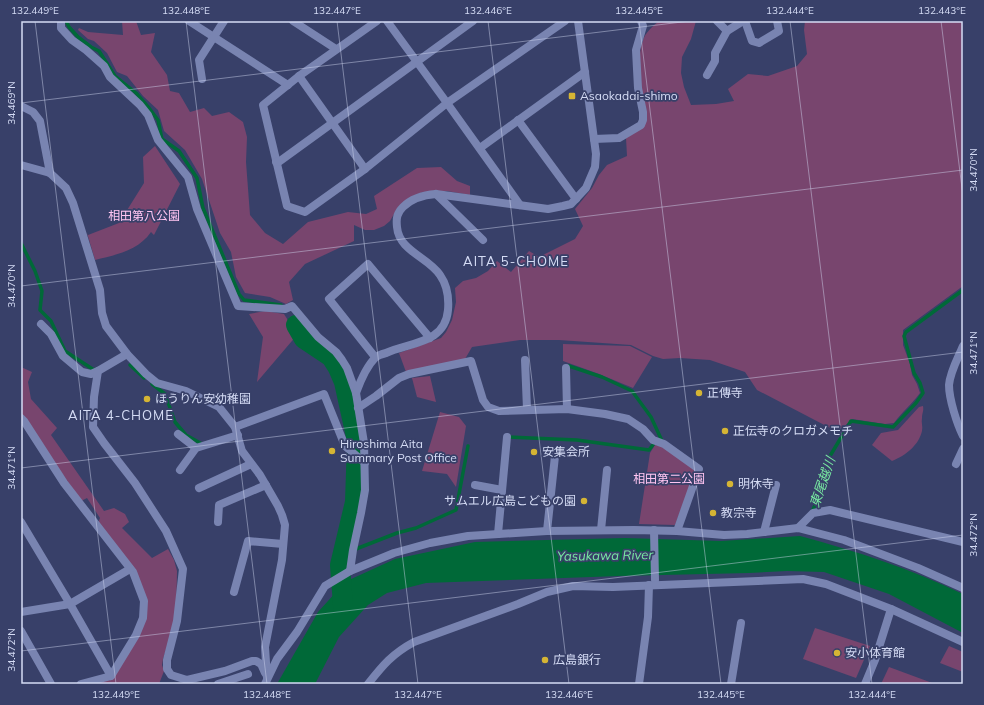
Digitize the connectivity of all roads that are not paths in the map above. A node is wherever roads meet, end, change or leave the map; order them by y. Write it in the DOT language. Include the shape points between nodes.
graph roads {
  1 [pos="61,21"];
  2 [pos="189,21"];
  3 [pos="224,21"];
  4 [pos="293,21"];
  5 [pos="377,21"];
  6 [pos="387,21"];
  7 [pos="473,21"];
  8 [pos="565,21"];
  9 [pos="578,21"];
  10 [pos="641,21"];
  11 [pos="717,21"];
  12 [pos="744,21"];
  13 [pos="777,21"];
  14 [pos="727,31"];
  15 [pos="213,38"];
  16 [pos="336,49"];
  17 [pos="417,61"];
  18 [pos="585,72"];
  19 [pos="707,75"];
  20 [pos="299,76"];
  21 [pos="202,79"];
  22 [pos="288,85"];
  23 [pos="447,103"];
  24 [pos="21,106"];
  25 [pos="518,120"];
  26 [pos="332,123"];
  27 [pos="594,139"];
  28 [pos="480,148"];
  29 [pos="276,162"];
  30 [pos="21,166"];
  31 [pos="365,168"];
  32 [pos="50,173"];
  33 [pos="436,194"];
  34 [pos="576,199"];
  35 [pos="520,205"];
  36 [pos="483,240"];
  37 [pos="41,324"];
  38 [pos="430,338"];
  39 [pos="963,346"];
  40 [pos="127,354"];
  41 [pos="375,358"];
  42 [pos="525,360"];
  43 [pos="566,368"];
  44 [pos="98,371"];
  45 [pos="356,393"];
  46 [pos="358,408"];
  47 [pos="527,409"];
  48 [pos="567,409"];
  49 [pos="21,418"];
  50 [pos="237,431"];
  51 [pos="178,434"];
  52 [pos="963,436"];
  53 [pos="508,437"];
  54 [pos="196,448"];
  55 [pos="963,449"];
  56 [pos="555,456"];
  57 [pos="362,461"];
  58 [pos="251,464"];
  59 [pos="956,464"];
  60 [pos="180,470"];
  61 [pos="606,470"];
  62 [pos="266,485"];
  63 [pos="475,485"];
  64 [pos="776,485"];
  65 [pos="199,488"];
  66 [pos="502,490"];
  67 [pos="21,522"];
  68 [pos="218,522"];
  69 [pos="798,528"];
  70 [pos="601,530"];
  71 [pos="654,530"];
  72 [pos="547,531"];
  73 [pos="678,531"];
  74 [pos="764,532"];
  75 [pos="498,534"];
  76 [pos="963,542"];
  77 [pos="283,544"];
  78 [pos="130,569"];
  79 [pos="350,571"];
  80 [pos="652,582"];
  81 [pos="963,588"];
  82 [pos="234,592"];
  83 [pos="70,604"];
  84 [pos="892,609"];
  85 [pos="21,612"];
  86 [pos="741,623"];
  87 [pos="21,631"];
  88 [pos="963,642"];
  89 [pos="248,674"];
  90 [pos="112,676"];
  91 [pos="266,682"];
  92 [pos="51,684"];
  93 [pos="81,684"];
  94 [pos="218,684"];
  95 [pos="368,684"];
  96 [pos="639,684"];
  97 [pos="731,684"];
  98 [pos="865,684"];
  1 -- 45 [label="street" via="61,28 72,40 104,66 110,77 140,105 148,115 158,140 188,177 197,210 238,306 292,306 342,360"];
  2 -- 15 [label="street"];
  3 -- 15 [label="street"];
  4 -- 16 [label="street"];
  5 -- 16 [label="street"];
  6 -- 17 [label="street"];
  7 -- 17 [label="street"];
  8 -- 23 [label="street"];
  9 -- 18 [label="street"];
  10 -- 27 [label="street" via="643,26 636,56 643,120 640,125 619,138"];
  11 -- 14 [label="street"];
  12 -- 13 [label="street" via="752,41 759,43 779,31"];
  12 -- 14 [label="street"];
  14 -- 19 [label="street"];
  15 -- 21 [label="street" via="199,60"];
  15 -- 22 [label="street"];
  16 -- 20 [label="street"];
  17 -- 23 [label="street"];
  17 -- 26 [label="street"];
  18 -- 25 [label="street"];
  18 -- 27 [label="street"];
  20 -- 22 [label="street"];
  20 -- 26 [label="street"];
  22 -- 29 [label="street" via="263,105"];
  23 -- 28 [label="street"];
  23 -- 31 [label="street"];
  24 -- 32 [label="street" via="33,112 40,121"];
  25 -- 28 [label="street"];
  25 -- 34 [label="street"];
  26 -- 29 [label="street"];
  26 -- 31 [label="street"];
  27 -- 34 [label="street" via="596,167 586,188"];
  28 -- 35 [label="street"];
  29 -- 31 [label="street" via="287,206 305,212"];
  30 -- 32 [label="street"];
  32 -- 40 [label="street" via="66,188 73,203 100,290 106,326"];
  33 -- 35 [label="street"];
  33 -- 36 [label="street"];
  33 -- 38 [label="street" via="424,195 406,204 398,213 396,222 403,242 439,274 446,289 448,310 444,327 436,336"];
  34 -- 35 [label="street" via="571,204 548,209"];
  37 -- 44 [label="street" via="51,334 63,356 82,372 91,374"];
  38 -- 41 [label="street"];
  38 -- 41 [label="street" via="368,264 329,299"];
  39 -- 52 [label="street" via="949,384 952,403"];
  40 -- 44 [label="street"];
  40 -- 50 [label="street" via="157,383 186,391 219,407"];
  41 -- 45 [label="street"];
  42 -- 47 [label="street"];
  43 -- 48 [label="street"];
  44 -- 91 [label="street" via="93,428 135,483 162,525 182,569 177,621 167,669 172,675 187,680 256,661 261,664"];
  45 -- 46 [label="street"];
  46 -- 47 [label="street" via="399,378 471,361 483,400 488,406 499,410"];
  46 -- 57 [label="street" via="364,443"];
  47 -- 48 [label="street"];
  48 -- 73 [label="street" via="628,419 653,440 664,444 699,469"];
  49 -- 78 [label="street" via="64,482"];
  50 -- 54 [label="street"];
  50 -- 57 [label="street" via="324,394 345,446"];
  50 -- 58 [label="street" via="242,451"];
  51 -- 54 [label="street"];
  53 -- 66 [label="street"];
  54 -- 60 [label="street"];
  55 -- 59 [label="street"];
  56 -- 72 [label="street"];
  57 -- 79 [label="street" via="362,513 352,550"];
  58 -- 62 [label="street"];
  58 -- 65 [label="street"];
  61 -- 70 [label="street"];
  62 -- 68 [label="street" via="219,505"];
  62 -- 77 [label="street" via="285,525"];
  63 -- 66 [label="street"];
  64 -- 74 [label="street"];
  66 -- 75 [label="street"];
  67 -- 83 [label="street"];
  69 -- 74 [label="street"];
  69 -- 76 [label="street" via="813,513 830,510"];
  69 -- 81 [label="street" via="844,540"];
  70 -- 71 [label="street"];
  70 -- 72 [label="street"];
  71 -- 73 [label="street"];
  71 -- 80 [label="street"];
  72 -- 75 [label="street"];
  73 -- 74 [label="street" via="724,535"];
  75 -- 79 [label="street" via="430,543 394,553"];
  77 -- 82 [label="street" via="248,541"];
  77 -- 91 [label="street" via="265,647"];
  78 -- 83 [label="street"];
  78 -- 90 [label="street" via="144,601 143,618"];
  79 -- 91 [label="street" via="325,586 277,659"];
  80 -- 84 [label="street" via="681,584 803,578"];
  80 -- 95 [label="street" via="632,582 613,587 574,586 558,589 426,637 399,650 388,659"];
  80 -- 96 [label="street"];
  83 -- 85 [label="street"];
  83 -- 90 [label="street"];
  84 -- 88 [label="street"];
  84 -- 98 [label="street"];
  86 -- 97 [label="street"];
  87 -- 92 [label="street"];
  89 -- 94 [label="street"];
  90 -- 93 [label="street"];
}
